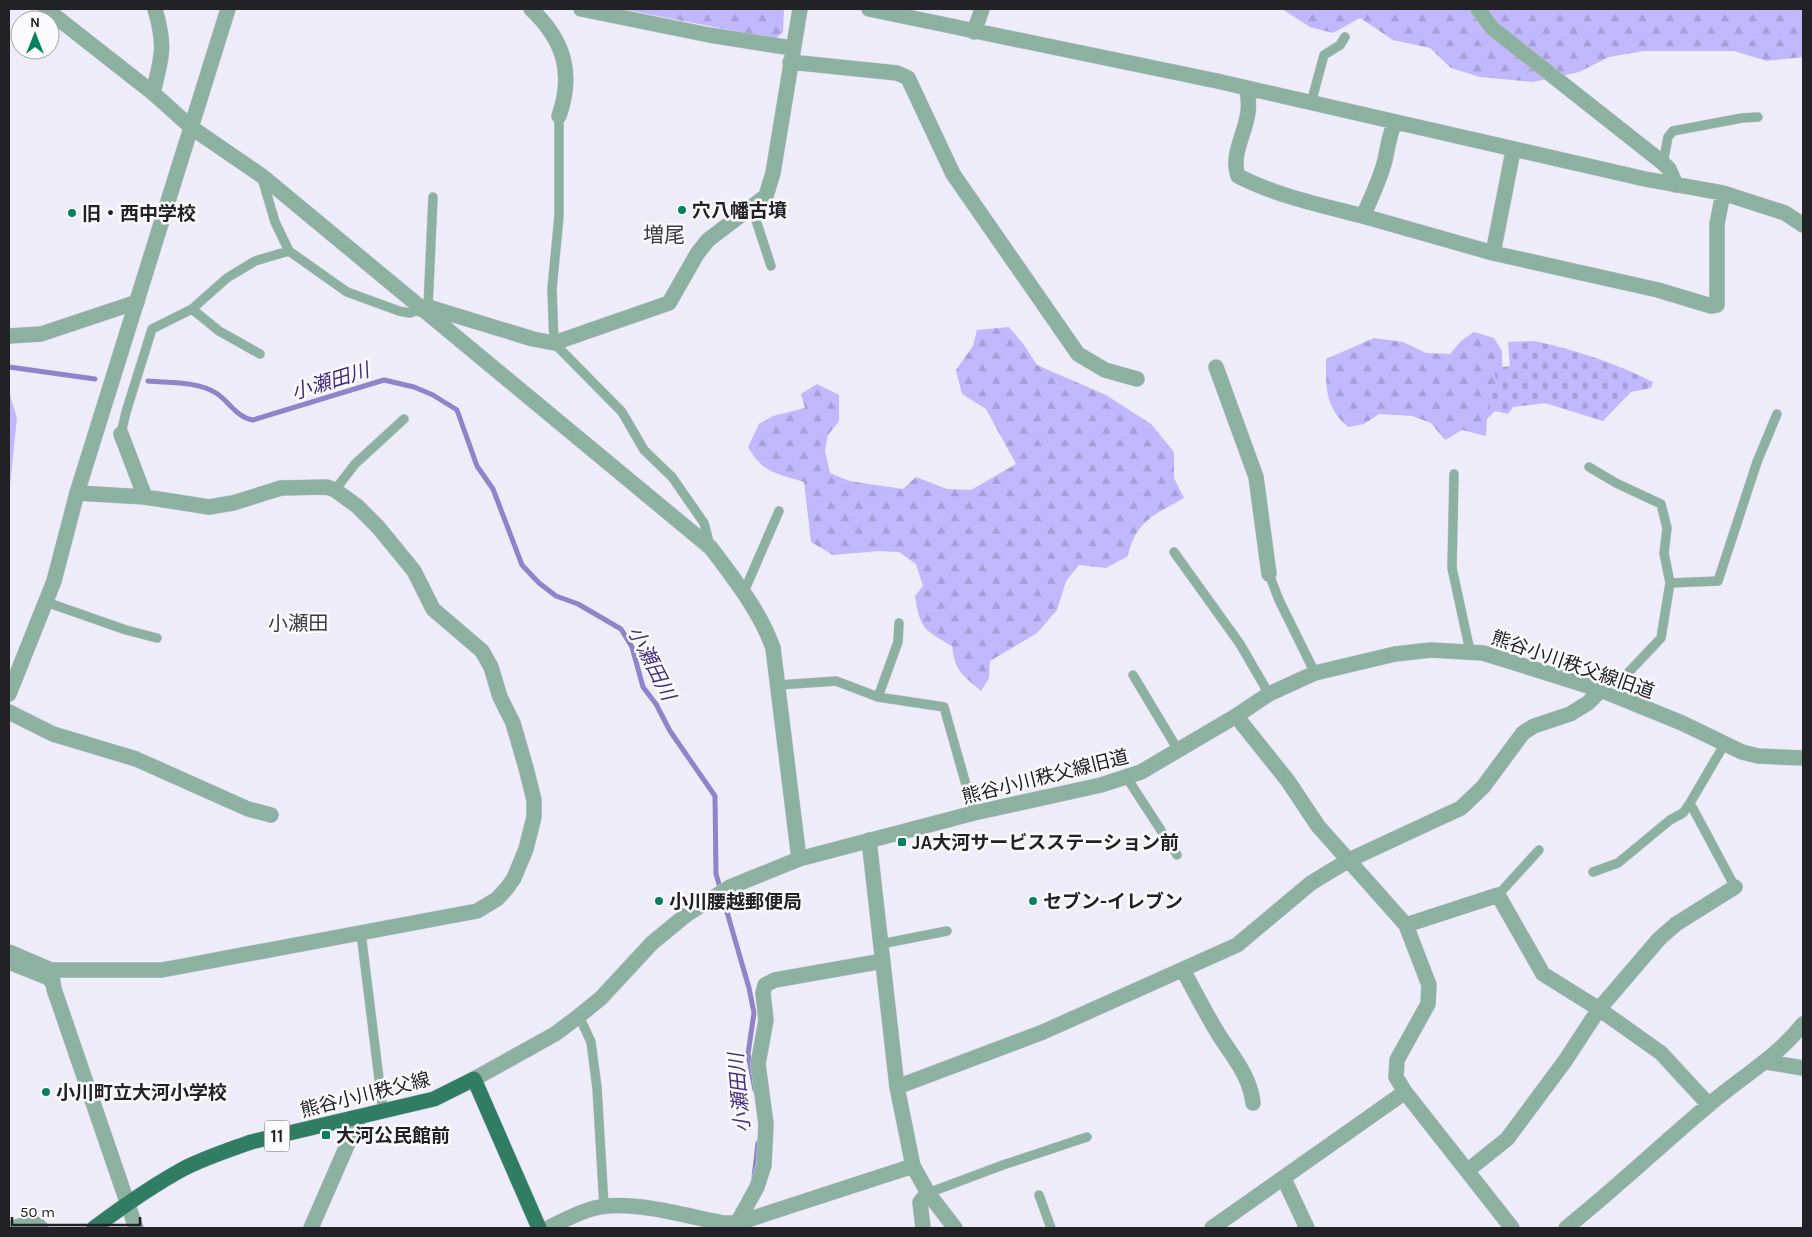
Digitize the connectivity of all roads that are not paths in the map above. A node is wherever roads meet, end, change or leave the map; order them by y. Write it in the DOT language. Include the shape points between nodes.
graph roads {
  1 [pos="46,9"];
  2 [pos="155,9"];
  3 [pos="228,9"];
  4 [pos="532,9"];
  5 [pos="581,9"];
  6 [pos="800,9"];
  7 [pos="869,9"];
  8 [pos="982,9"];
  9 [pos="1478,9"];
  10 [pos="912,14"];
  11 [pos="974,32"];
  12 [pos="1345,38"];
  13 [pos="791,55"];
  14 [pos="1246,88"];
  15 [pos="153,94"];
  16 [pos="1311,103"];
  17 [pos="559,116"];
  18 [pos="1758,117"];
  19 [pos="1395,122"];
  20 [pos="192,128"];
  21 [pos="1513,151"];
  22 [pos="1663,163"];
  23 [pos="262,176"];
  24 [pos="1676,185"];
  25 [pos="1724,193"];
  26 [pos="433,197"];
  27 [pos="752,208"];
  28 [pos="1363,216"];
  29 [pos="1803,225"];
  30 [pos="289,251"];
  31 [pos="1493,253"];
  32 [pos="771,266"];
  33 [pos="137,302"];
  34 [pos="424,308"];
  35 [pos="192,309"];
  36 [pos="9,336"];
  37 [pos="554,343"];
  38 [pos="260,354"];
  39 [pos="1216,367"];
  40 [pos="1137,379"];
  41 [pos="1777,414"];
  42 [pos="404,419"];
  43 [pos="121,434"];
  44 [pos="1589,467"];
  45 [pos="1454,474"];
  46 [pos="336,490"];
  47 [pos="77,493"];
  48 [pos="145,498"];
  49 [pos="779,511"];
  50 [pos="711,548"];
  51 [pos="1174,552"];
  52 [pos="1269,574"];
  53 [pos="1670,583"];
  54 [pos="743,594"];
  55 [pos="46,602"];
  56 [pos="899,623"];
  57 [pos="157,638"];
  58 [pos="1470,651"];
  59 [pos="1315,673"];
  60 [pos="1133,674"];
  61 [pos="779,685"];
  62 [pos="1605,692"];
  63 [pos="9,694"];
  64 [pos="1269,694"];
  65 [pos="878,697"];
  66 [pos="9,712"];
  67 [pos="1236,716"];
  68 [pos="1724,745"];
  69 [pos="1178,750"];
  70 [pos="1803,758"];
  71 [pos="1127,778"];
  72 [pos="1690,803"];
  73 [pos="974,814"];
  74 [pos="271,815"];
  75 [pos="869,840"];
  76 [pos="1539,850"];
  77 [pos="1177,855"];
  78 [pos="799,859"];
  79 [pos="1349,860"];
  80 [pos="1593,872"];
  81 [pos="1735,887"];
  82 [pos="1498,895"];
  83 [pos="1406,925"];
  84 [pos="947,932"];
  85 [pos="361,933"];
  86 [pos="881,944"];
  87 [pos="9,952"];
  88 [pos="883,961"];
  89 [pos="9,965"];
  90 [pos="51,970"];
  91 [pos="1183,970"];
  92 [pos="54,989"];
  93 [pos="1599,1009"];
  94 [pos="579,1016"];
  95 [pos="1803,1024"];
  96 [pos="1766,1062"];
  97 [pos="1803,1068"];
  98 [pos="474,1079"];
  99 [pos="897,1087"];
  100 [pos="1405,1092"];
  101 [pos="1253,1103"];
  102 [pos="1709,1105"];
  103 [pos="383,1111"];
  104 [pos="359,1118"];
  105 [pos="1087,1137"];
  106 [pos="912,1166"];
  107 [pos="1467,1171"];
  108 [pos="1284,1179"];
  109 [pos="928,1193"];
  110 [pos="1039,1195"];
  111 [pos="127,1203"];
  112 [pos="604,1206"];
  113 [pos="736,1226"];
  114 [pos="14,1228"];
  115 [pos="41,1228"];
  116 [pos="94,1228"];
  117 [pos="136,1228"];
  118 [pos="311,1228"];
  119 [pos="539,1228"];
  120 [pos="548,1228"];
  121 [pos="923,1228"];
  122 [pos="955,1228"];
  123 [pos="1051,1228"];
  124 [pos="1212,1228"];
  125 [pos="1307,1228"];
  126 [pos="1512,1228"];
  127 [pos="1566,1228"];
  1 -- 15 [label="street"];
  2 -- 15 [label="street" via="163,54"];
  3 -- 20 [label="street"];
  4 -- 17 [label="street" via="563,53 568,78"];
  5 -- 13 [label="street"];
  6 -- 13 [label="street"];
  7 -- 10 [label="street"];
  8 -- 11 [label="street"];
  9 -- 22 [label="street" via="1492,28"];
  10 -- 11 [label="street"];
  11 -- 14 [label="street"];
  12 -- 16 [label="lane" via="1324,55"];
  13 -- 27 [label="street" via="773,173 766,196"];
  13 -- 40 [label="street" via="897,73 908,78 953,174 1078,354 1105,370"];
  14 -- 16 [label="street"];
  14 -- 28 [label="street" via="1250,108 1234,166 1238,176 1302,201"];
  15 -- 20 [label="street"];
  16 -- 19 [label="street"];
  17 -- 37 [label="lane" via="559,216 552,289"];
  18 -- 22 [label="lane" via="1673,131 1668,137"];
  19 -- 21 [label="street"];
  19 -- 28 [label="street" via="1378,182"];
  20 -- 23 [label="street"];
  20 -- 33 [label="street"];
  21 -- 24 [label="street"];
  21 -- 31 [label="street"];
  22 -- 24 [label="street"];
  23 -- 30 [label="lane" via="275,222"];
  23 -- 34 [label="street"];
  24 -- 25 [label="street"];
  25 -- 29 [label="street" via="1785,213"];
  25 -- 31 [label="street" via="1717,224 1717,305"];
  26 -- 34 [label="lane"];
  27 -- 32 [label="lane"];
  27 -- 37 [label="street" via="708,240 670,303"];
  28 -- 31 [label="street"];
  30 -- 34 [label="lane" via="347,292 399,311 410,313"];
  30 -- 35 [label="lane" via="255,261 227,278"];
  33 -- 36 [label="street" via="41,334"];
  33 -- 47 [label="street"];
  34 -- 37 [label="street"];
  34 -- 50 [label="street"];
  35 -- 38 [label="lane" via="219,330"];
  35 -- 43 [label="lane" via="152,329"];
  37 -- 50 [label="lane" via="622,412 644,450 672,476 704,524"];
  39 -- 52 [label="street" via="1256,477"];
  41 -- 53 [label="lane" via="1757,462 1718,581"];
  42 -- 46 [label="lane" via="355,464"];
  43 -- 48 [label="street"];
  44 -- 53 [label="lane" via="1661,504 1667,528 1664,553"];
  45 -- 58 [label="lane" via="1452,568"];
  46 -- 48 [label="street" via="309,486 280,488 232,503 209,506"];
  46 -- 85 [label="street" via="378,527 414,571 433,610 482,651 513,723 534,800 534,817 526,849 514,878 497,900 477,911"];
  47 -- 48 [label="street"];
  47 -- 55 [label="street"];
  49 -- 54 [label="lane"];
  50 -- 54 [label="street"];
  51 -- 64 [label="lane" via="1240,644"];
  52 -- 59 [label="lane"];
  53 -- 62 [label="lane" via="1661,638"];
  54 -- 61 [label="street" via="767,631"];
  55 -- 57 [label="lane" via="118,628"];
  55 -- 63 [label="street"];
  56 -- 65 [label="lane" via="898,642"];
  58 -- 59 [label="street, 熊谷小川秩父線旧道" via="1431,650 1395,654"];
  58 -- 62 [label="street, 熊谷小川秩父線旧道" via="1512,660"];
  59 -- 64 [label="street, 熊谷小川秩父線旧道"];
  60 -- 69 [label="lane"];
  61 -- 65 [label="lane" via="836,680"];
  61 -- 78 [label="street"];
  62 -- 68 [label="street, 熊谷小川秩父線旧道" via="1682,723"];
  62 -- 79 [label="street" via="1570,714 1523,733 1483,787 1461,808"];
  64 -- 67 [label="street, 熊谷小川秩父線旧道"];
  65 -- 73 [label="lane" via="944,706"];
  66 -- 74 [label="street" via="53,734 136,759 248,809"];
  67 -- 69 [label="street, 熊谷小川秩父線旧道"];
  67 -- 79 [label="street" via="1288,781 1318,826"];
  68 -- 70 [label="street, 熊谷小川秩父線旧道" via="1758,756"];
  68 -- 72 [label="lane"];
  69 -- 71 [label="street, 熊谷小川秩父線旧道"];
  71 -- 73 [label="street, 熊谷小川秩父線旧道"];
  71 -- 77 [label="lane"];
  72 -- 80 [label="lane" via="1683,813 1618,863"];
  72 -- 81 [label="lane"];
  73 -- 75 [label="street, 熊谷小川秩父線旧道"];
  75 -- 78 [label="street, 熊谷小川秩父線旧道"];
  75 -- 86 [label="street"];
  76 -- 82 [label="lane"];
  78 -- 94 [label="street, 熊谷小川秩父線旧道" via="730,887 686,915 652,943 601,998"];
  79 -- 83 [label="street"];
  79 -- 91 [label="street" via="1311,882 1237,945"];
  81 -- 93 [label="street" via="1676,924 1659,939"];
  82 -- 83 [label="street"];
  82 -- 93 [label="street" via="1543,974"];
  83 -- 100 [label="street" via="1429,985 1428,1004 1397,1060 1396,1077"];
  84 -- 86 [label="lane"];
  85 -- 90 [label="street" via="162,970"];
  85 -- 103 [label="lane"];
  86 -- 88 [label="street"];
  87 -- 90 [label="street"];
  88 -- 99 [label="street"];
  88 -- 113 [label="street" via="775,980 765,985 766,1020 758,1064 766,1124 765,1156 758,1187"];
  89 -- 92 [label="lane" via="46,980"];
  90 -- 92 [label="street"];
  91 -- 99 [label="street" via="1043,1032"];
  91 -- 101 [label="street" via="1246,1076"];
  92 -- 111 [label="street"];
  93 -- 102 [label="street" via="1661,1053"];
  93 -- 107 [label="street" via="1507,1139"];
  94 -- 98 [label="street, 熊谷小川秩父線旧道" via="555,1034"];
  94 -- 112 [label="lane" via="591,1042"];
  95 -- 96 [label="street"];
  96 -- 97 [label="street"];
  96 -- 102 [label="street" via="1750,1070"];
  98 -- 103 [label="main road, 熊谷小川秩父線 / 11" via="434,1099"];
  98 -- 119 [label="main road"];
  99 -- 106 [label="street"];
  100 -- 107 [label="street"];
  100 -- 108 [label="street"];
  102 -- 127 [label="street"];
  103 -- 104 [label="main road, 熊谷小川秩父線 / 11"];
  104 -- 111 [label="main road, 熊谷小川秩父線 / 11" via="244,1145 184,1168"];
  104 -- 118 [label="street"];
  105 -- 109 [label="lane"];
  106 -- 109 [label="street"];
  106 -- 113 [label="street"];
  107 -- 126 [label="street"];
  108 -- 124 [label="street"];
  108 -- 125 [label="street"];
  109 -- 121 [label="street" via="920,1202"];
  109 -- 122 [label="street"];
  110 -- 123 [label="lane"];
  111 -- 116 [label="main road, 熊谷小川秩父線 / 11"];
  111 -- 117 [label="street"];
  112 -- 113 [label="street" via="629,1206"];
  112 -- 120 [label="street"];
  114 -- 115 [label="street" via="30,1222"];
}
